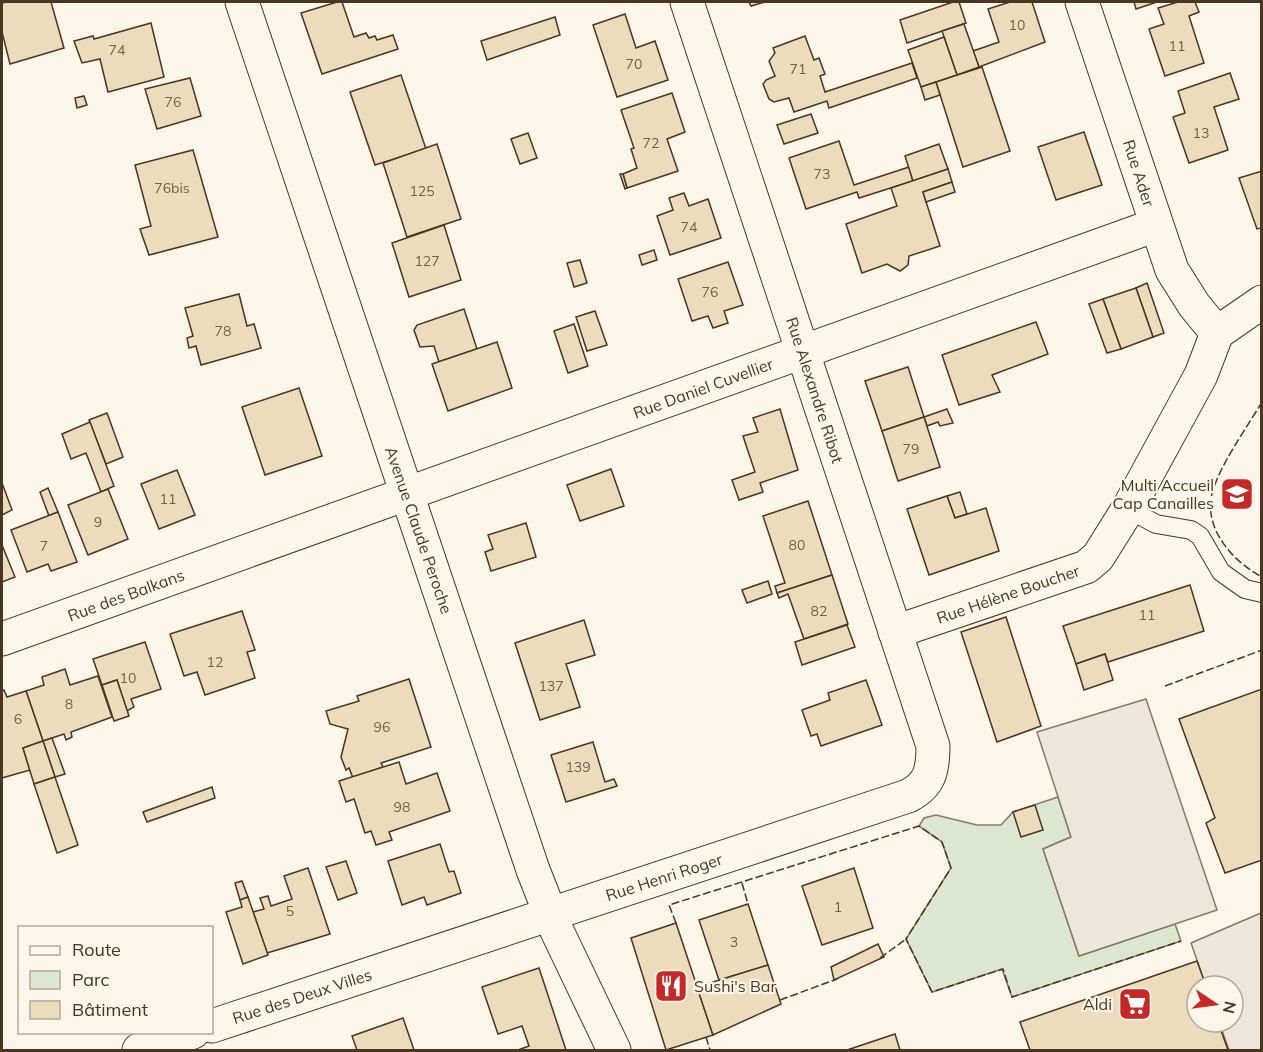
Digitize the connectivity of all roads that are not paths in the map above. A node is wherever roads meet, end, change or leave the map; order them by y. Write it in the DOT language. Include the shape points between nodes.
graph roads {
  1 [pos="242,2"];
  2 [pos="687,2"];
  3 [pos="1082,2"];
  4 [pos="1156,225"];
  5 [pos="1262,302"];
  6 [pos="1217,333"];
  7 [pos="802,352"];
  8 [pos="407,494"];
  9 [pos="1128,509"];
  10 [pos="250,551"];
  11 [pos="1262,593"];
  12 [pos="895,632"];
  13 [pos="2,639"];
  14 [pos="929,779"];
  15 [pos="550,915"];
  16 [pos="393,966"];
  17 [pos="213,1026"];
  18 [pos="187,1034"];
  19 [pos="139,1050"];
  20 [pos="614,1050"];
  1 -- 8 [label="street, Avenue Claude Peroche"];
  2 -- 7 [label="street, Rue Alexandre Ribot"];
  3 -- 4 [label="street, Rue Ader"];
  4 -- 6 [label="street, Rue Ader" via="1180,285"];
  4 -- 7 [label="street, Rue Daniel Cuvellier"];
  5 -- 6 [label="street"];
  6 -- 9 [label="street, Rue Hélène Boucher" via="1201,375"];
  7 -- 8 [label="street, Rue Daniel Cuvellier"];
  7 -- 12 [label="street, Rue Alexandre Ribot"];
  8 -- 10 [label="street, Rue Daniel Cuvellier"];
  8 -- 15 [label="street, Avenue Claude Peroche"];
  9 -- 11 [label="lane" via="1156,524 1191,530 1200,536 1221,572 1245,589"];
  9 -- 12 [label="street, Rue Hélène Boucher" via="1098,557 1086,567"];
  10 -- 13 [label="street, Rue des Balkans"];
  12 -- 14 [label="street, Rue Alexandre Ribot" via="933,746"];
  14 -- 15 [label="street, Rue Henri Roger" via="908,796"];
  15 -- 16 [label="street, Rue Henri Roger"];
  15 -- 20 [label="street, Avenue Claude Peroche"];
  16 -- 17 [label="street, Rue des Deux Villes"];
  18 -- 19 [label="street"];
}
